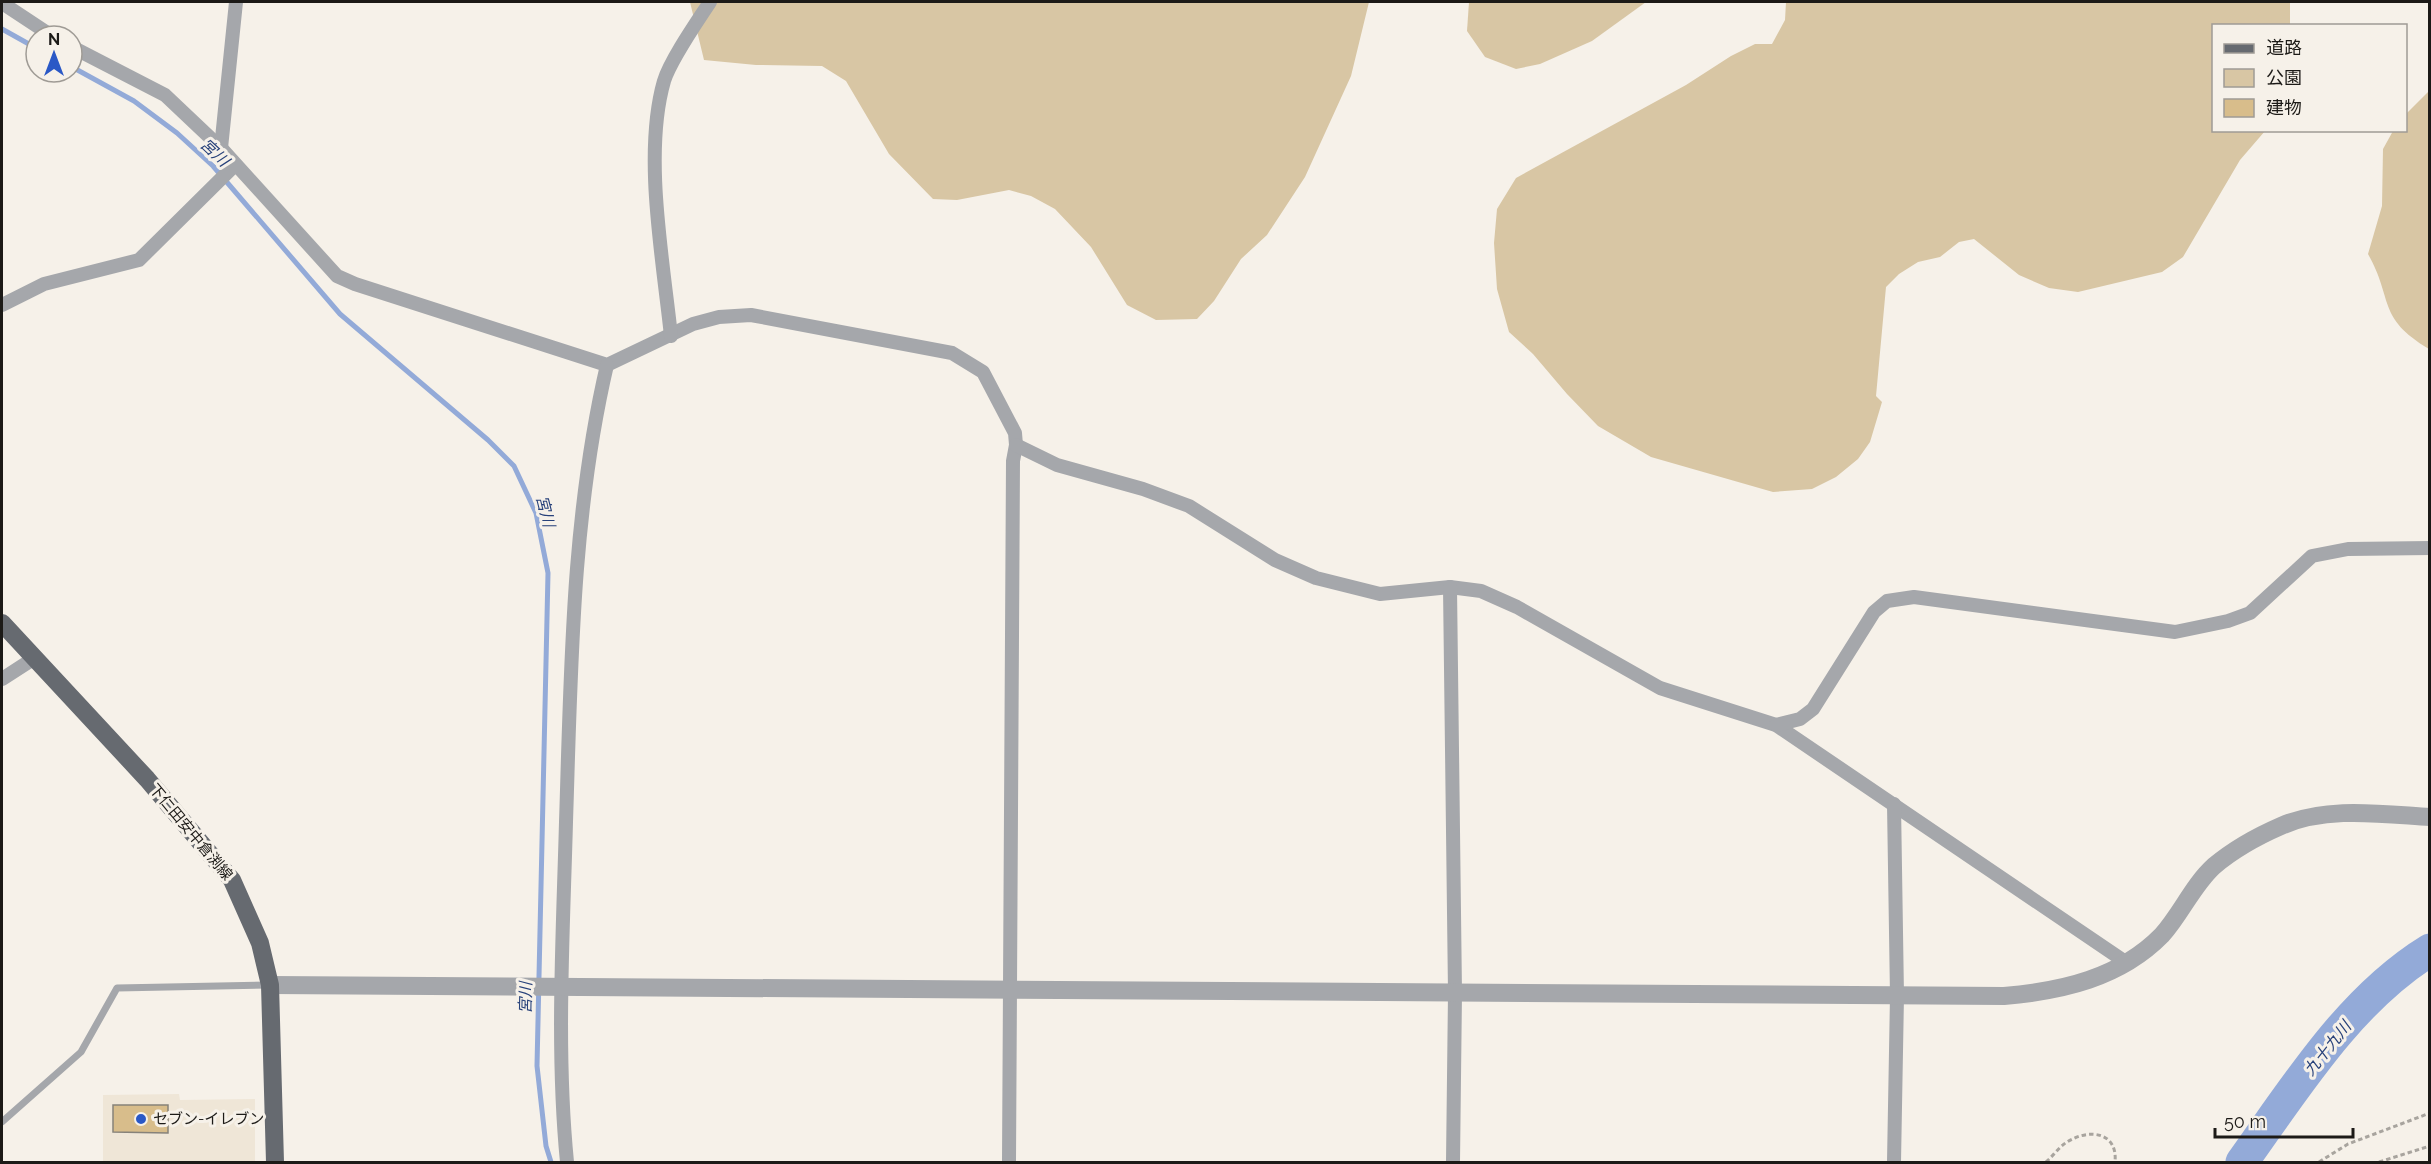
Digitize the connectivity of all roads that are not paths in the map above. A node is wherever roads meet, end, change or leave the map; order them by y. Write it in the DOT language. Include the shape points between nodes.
graph roads {
  1 [pos="236,2"];
  2 [pos="710,2"];
  3 [pos="2,3"];
  4 [pos="34,24"];
  5 [pos="84,53"];
  6 [pos="221,148"];
  7 [pos="235,165"];
  8 [pos="2,305"];
  9 [pos="671,336"];
  10 [pos="607,365"];
  11 [pos="1016,445"];
  12 [pos="2430,548"];
  13 [pos="1450,587"];
  14 [pos="2,623"];
  15 [pos="33,659"];
  16 [pos="2,679"];
  17 [pos="1776,725"];
  18 [pos="1894,804"];
  19 [pos="2430,818"];
  20 [pos="2127,963"];
  21 [pos="270,985"];
  22 [pos="557,987"];
  23 [pos="1010,990"];
  24 [pos="1455,993"];
  25 [pos="1897,996"];
  26 [pos="2,1122"];
  27 [pos="275,1162"];
  28 [pos="567,1162"];
  29 [pos="1009,1162"];
  30 [pos="1453,1162"];
  31 [pos="1894,1162"];
  1 -- 6 [label="street"];
  2 -- 9 [label="street" via="665,78 656,118 658,201"];
  3 -- 4 [label="street"];
  5 -- 6 [label="street" via="165,95"];
  6 -- 7 [label="street"];
  7 -- 8 [label="street" via="139,260 44,284"];
  7 -- 10 [label="street" via="337,276"];
  9 -- 10 [label="street"];
  9 -- 11 [label="street" via="693,324 719,317 751,315 952,353 983,372 1015,433"];
  10 -- 22 [label="street" via="593,425 579,526"];
  11 -- 13 [label="street" via="1057,465 1189,506 1275,560 1316,578 1380,594"];
  11 -- 23 [label="street" via="1012,461"];
  12 -- 17 [label="street" via="2348,549 2312,556 2250,613 2175,632 1914,597 1887,601 1874,612 1813,709 1800,719"];
  13 -- 17 [label="street" via="1481,591 1517,608 1660,688"];
  13 -- 24 [label="street"];
  14 -- 15 [label="main road, 下仁田安中倉渕線"];
  15 -- 16 [label="street"];
  15 -- 21 [label="main road, 下仁田安中倉渕線" via="147,779 232,880 260,943"];
  17 -- 18 [label="street"];
  18 -- 20 [label="street"];
  18 -- 25 [label="street"];
  19 -- 20 [label="street" via="2327,814 2283,825 2213,867 2162,935"];
  20 -- 25 [label="street" via="2091,980 2047,992"];
  21 -- 22 [label="street"];
  21 -- 26 [label="lane" via="117,988 81,1052"];
  21 -- 27 [label="main road, 下仁田安中倉渕線"];
  22 -- 23 [label="street"];
  22 -- 28 [label="street"];
  23 -- 24 [label="street"];
  23 -- 29 [label="street"];
  24 -- 25 [label="street"];
  24 -- 30 [label="street"];
  25 -- 31 [label="street"];
}
